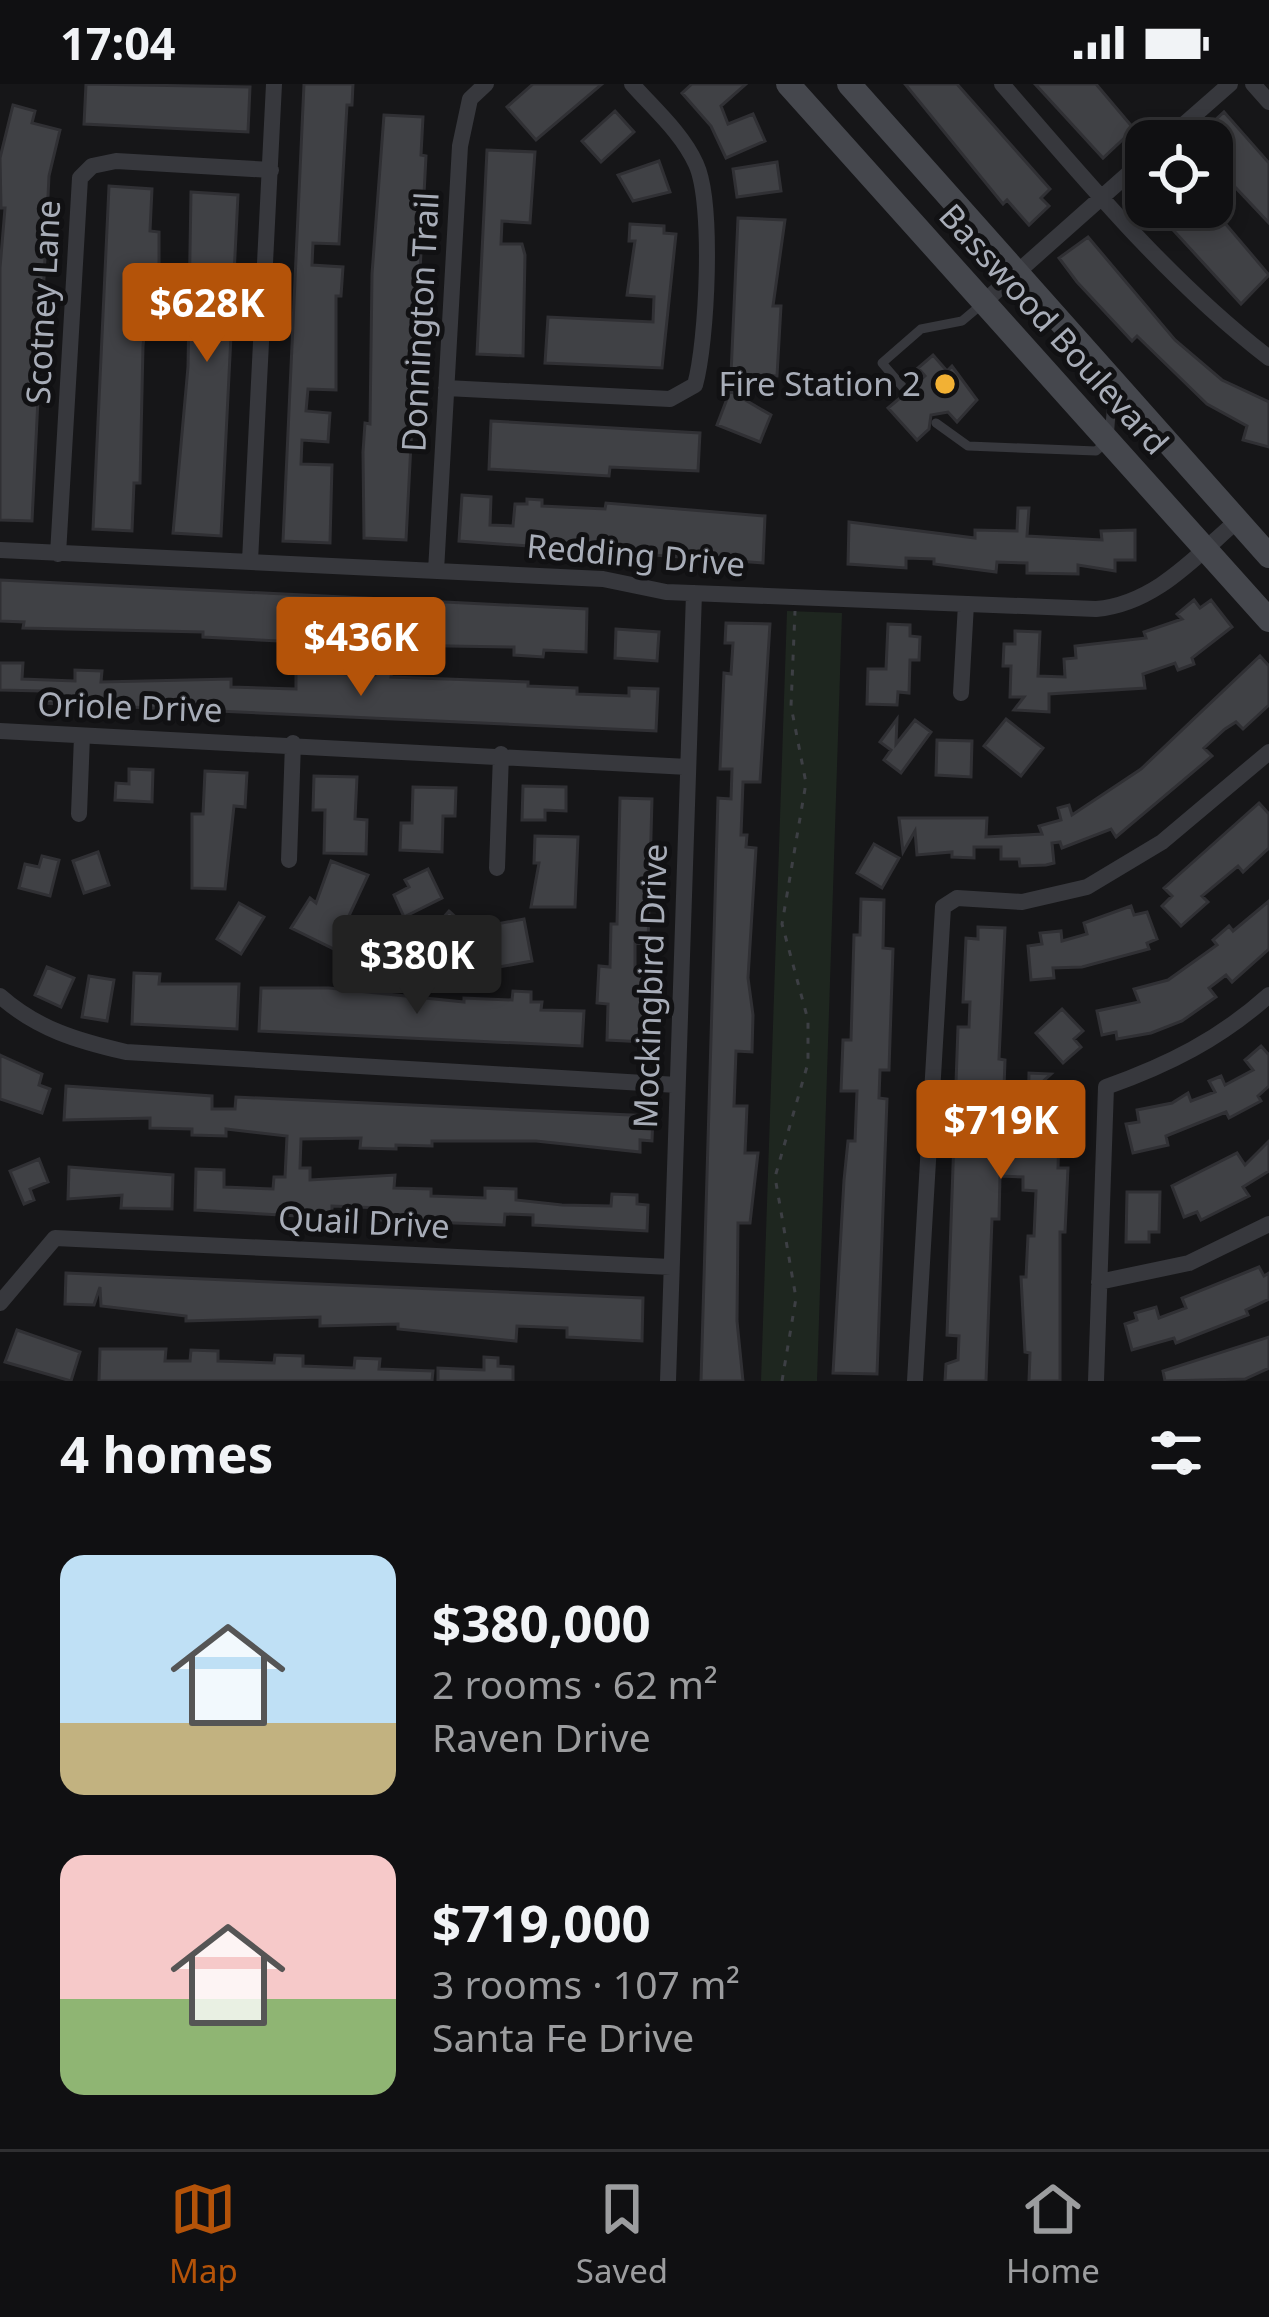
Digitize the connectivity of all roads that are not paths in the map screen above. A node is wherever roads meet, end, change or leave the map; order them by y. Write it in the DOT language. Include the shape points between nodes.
graph roads {
  1 [pos="274,84"];
  2 [pos="487,84"];
  3 [pos="632,84"];
  4 [pos="788,84"];
  5 [pos="849,84"];
  6 [pos="1002,84"];
  7 [pos="1230,84"];
  8 [pos="1253,84"];
  9 [pos="1269,102"];
  10 [pos="1189,120"];
  11 [pos="271,170"];
  12 [pos="1125,176"];
  13 [pos="1099,199"];
  14 [pos="1017,272"];
  15 [pos="985,301"];
  16 [pos="1269,358"];
  17 [pos="1113,380"];
  18 [pos="446,388"];
  19 [pos="907,392"];
  20 [pos="935,423"];
  21 [pos="1109,440"];
  22 [pos="1238,520"];
  23 [pos="1205,548"];
  24 [pos="0,550"];
  25 [pos="58,554"];
  26 [pos="1269,556"];
  27 [pos="250,561"];
  28 [pos="436,571"];
  29 [pos="694,593"];
  30 [pos="966,604"];
  31 [pos="1269,620"];
  32 [pos="962,693"];
  33 [pos="0,731"];
  34 [pos="82,736"];
  35 [pos="293,743"];
  36 [pos="1269,752"];
  37 [pos="501,754"];
  38 [pos="688,767"];
  39 [pos="79,814"];
  40 [pos="289,860"];
  41 [pos="497,868"];
  42 [pos="1269,995"];
  43 [pos="0,996"];
  44 [pos="677,1085"];
  45 [pos="1269,1224"];
  46 [pos="671,1267"];
  47 [pos="1099,1282"];
  48 [pos="0,1303"];
  49 [pos="668,1381"];
  50 [pos="915,1381"];
  51 [pos="1096,1381"];
  1 -- 11 [label="street"];
  2 -- 18 [label="street, Donnington Trail" via="470,99 460,146"];
  3 -- 18 [label="street" via="691,154 703,184 706,239 691,390 670,399"];
  4 -- 15 [label="main road, Basswood Boulevard"];
  5 -- 14 [label="main road, Basswood Boulevard"];
  6 -- 13 [label="street"];
  7 -- 10 [label="street"];
  8 -- 9 [label="street"];
  11 -- 25 [label="street, Scotney Lane" via="116,161 80,178"];
  11 -- 27 [label="street"];
  12 -- 13 [label="street"];
  13 -- 14 [label="street"];
  13 -- 16 [label="street"];
  14 -- 15 [label="street"];
  14 -- 17 [label="main road, Basswood Boulevard"];
  15 -- 19 [label="lane" via="962,321 921,329 881,363"];
  15 -- 21 [label="main road, Basswood Boulevard"];
  17 -- 21 [label="lane"];
  17 -- 22 [label="main road, Basswood Boulevard"];
  18 -- 28 [label="street, Donnington Trail"];
  20 -- 21 [label="lane" via="973,447 1096,452"];
  21 -- 23 [label="main road, Basswood Boulevard"];
  22 -- 23 [label="street, Redding Drive"];
  22 -- 26 [label="main road, Basswood Boulevard"];
  23 -- 30 [label="street, Redding Drive" via="1152,592 1121,606"];
  23 -- 31 [label="main road, Basswood Boulevard"];
  24 -- 25 [label="street, Redding Drive"];
  25 -- 27 [label="street, Redding Drive"];
  27 -- 28 [label="street, Redding Drive"];
  28 -- 29 [label="street, Redding Drive" via="602,579"];
  29 -- 30 [label="street, Redding Drive"];
  29 -- 38 [label="street, Mockingbird Drive"];
  30 -- 32 [label="street"];
  33 -- 34 [label="street, Oriole Drive"];
  34 -- 35 [label="street, Oriole Drive"];
  34 -- 39 [label="street"];
  35 -- 37 [label="street, Oriole Drive"];
  35 -- 40 [label="street"];
  36 -- 50 [label="street" via="1144,855 1088,887 1022,902 957,898 943,907"];
  37 -- 38 [label="street, Oriole Drive"];
  37 -- 41 [label="street"];
  38 -- 44 [label="street, Mockingbird Drive"];
  42 -- 47 [label="street" via="1234,1027 1168,1066 1106,1087"];
  43 -- 44 [label="street" via="68,1038 126,1052"];
  44 -- 46 [label="street, Mockingbird Drive"];
  45 -- 47 [label="street" via="1189,1263"];
  46 -- 48 [label="street, Quail Drive" via="55,1238"];
  46 -- 49 [label="street, Mockingbird Drive"];
  47 -- 51 [label="street"];
}
